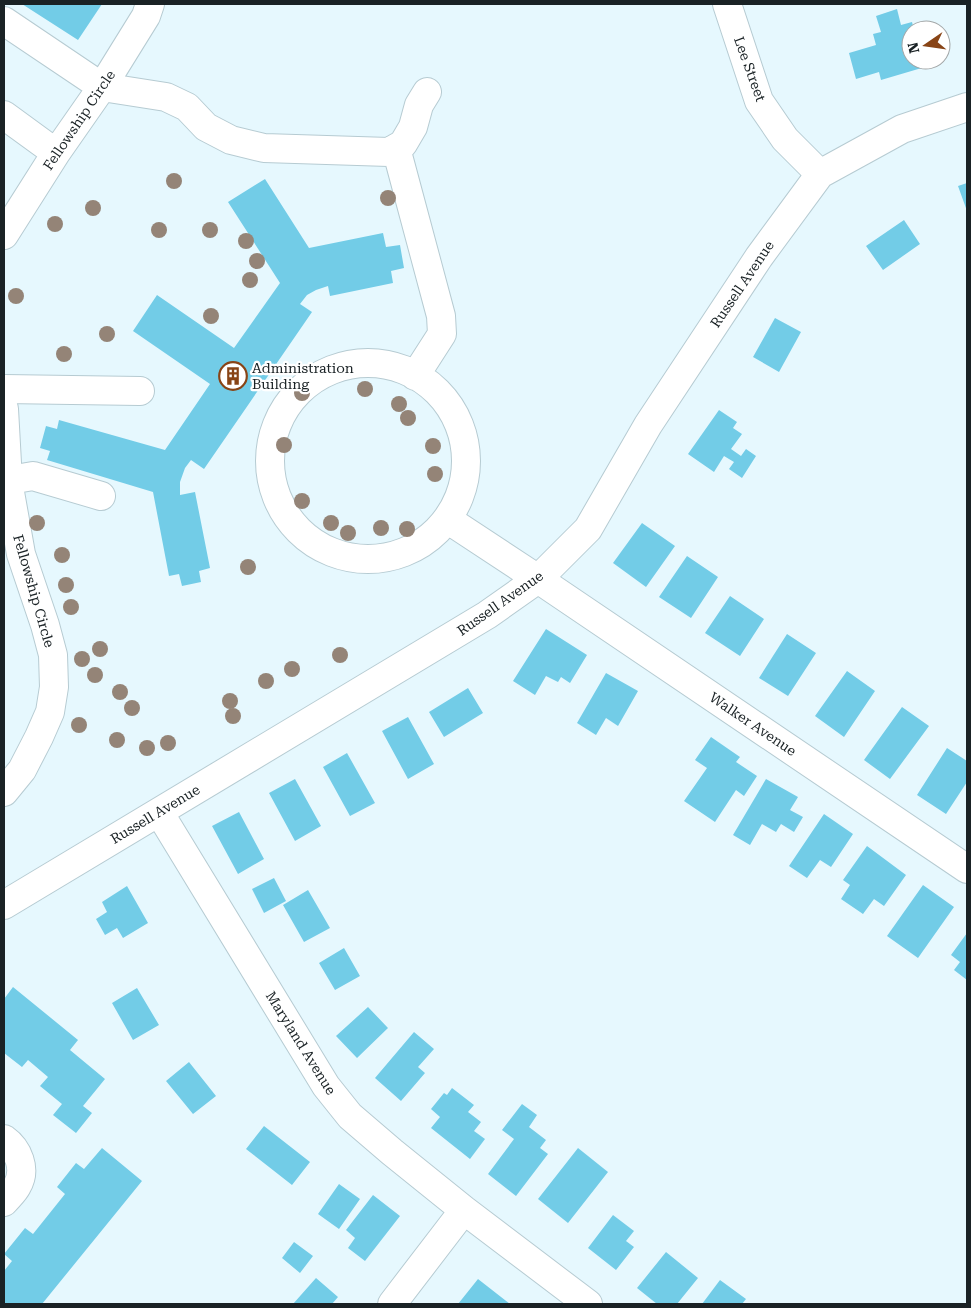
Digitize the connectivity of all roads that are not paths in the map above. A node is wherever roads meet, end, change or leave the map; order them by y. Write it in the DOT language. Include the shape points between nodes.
graph roads {
  1 [pos="150,4"];
  2 [pos="727,4"];
  3 [pos="4,21"];
  4 [pos="102,87"];
  5 [pos="427,92"];
  6 [pos="967,107"];
  7 [pos="4,115"];
  8 [pos="396,148"];
  9 [pos="56,153"];
  10 [pos="820,174"];
  11 [pos="4,235"];
  12 [pos="415,376"];
  13 [pos="4,389"];
  14 [pos="140,391"];
  15 [pos="4,408"];
  16 [pos="6,481"];
  17 [pos="101,496"];
  18 [pos="447,519"];
  19 [pos="538,579"];
  20 [pos="4,792"];
  21 [pos="159,812"];
  22 [pos="967,869"];
  23 [pos="4,905"];
  24 [pos="4,1139"];
  25 [pos="4,1202"];
  26 [pos="464,1210"];
  27 [pos="392,1304"];
  28 [pos="588,1304"];
  1 -- 4 [label="street, Fellowship Circle" via="146,16"];
  2 -- 10 [label="street, Lee Street" via="759,101 785,139"];
  3 -- 4 [label="street"];
  4 -- 8 [label="street" via="166,97 187,107 206,127 231,140 264,148 389,152"];
  4 -- 9 [label="street, Fellowship Circle"];
  5 -- 8 [label="street" via="419,105 413,127 403,144"];
  6 -- 10 [label="street, Russell Avenue" via="902,129"];
  7 -- 9 [label="street"];
  8 -- 12 [label="street" via="441,316 442,334"];
  9 -- 11 [label="street, Fellowship Circle"];
  10 -- 19 [label="street, Russell Avenue" via="759,257 648,425 588,529"];
  12 -- 18 [label="street" via="438,393 452,410 459,426 465,471 460,494"];
  12 -- 18 [label="street" via="392,366 352,364 309,382 287,406 276,425 271,442 272,483 280,505 304,536 343,556 366,560 406,552 418,546"];
  13 -- 14 [label="street"];
  15 -- 16 [label="street, Fellowship Circle"];
  16 -- 17 [label="street" via="33,476"];
  16 -- 20 [label="street, Fellowship Circle" via="21,554 53,655 54,687 50,712 39,737 22,770"];
  18 -- 19 [label="street, Walker Avenue"];
  19 -- 21 [label="street, Russell Avenue" via="488,614"];
  19 -- 22 [label="street, Walker Avenue"];
  21 -- 23 [label="street, Russell Avenue"];
  21 -- 26 [label="street, Maryland Avenue" via="326,1086 350,1116"];
  24 -- 25 [label="street" via="19,1155 21,1170 18,1185"];
  26 -- 27 [label="street"];
  26 -- 28 [label="street, Maryland Avenue"];
}
